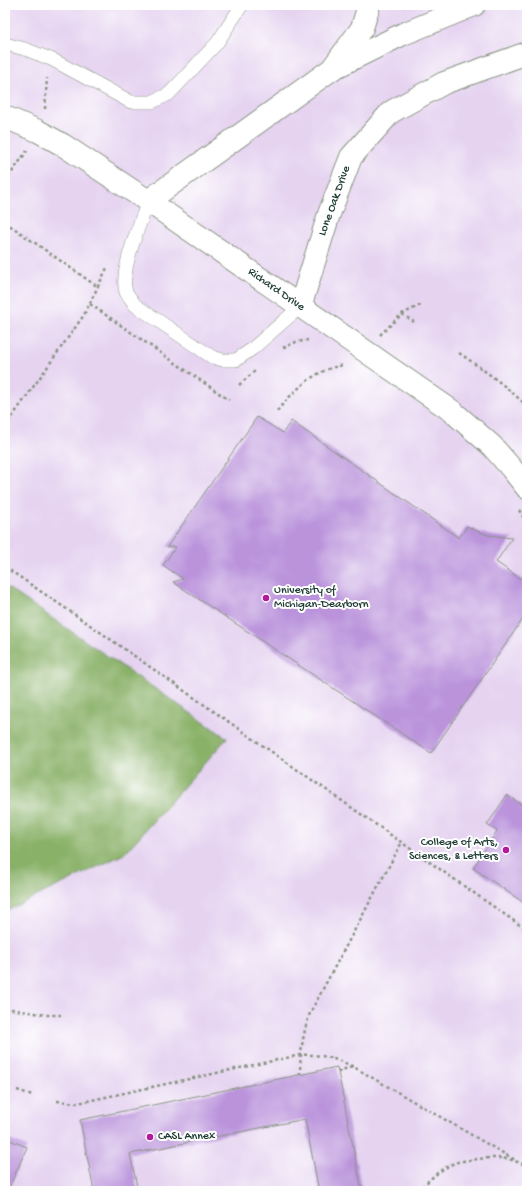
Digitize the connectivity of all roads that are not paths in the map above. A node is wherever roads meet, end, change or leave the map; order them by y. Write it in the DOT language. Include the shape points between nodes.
graph roads {
  1 [pos="242,5"];
  2 [pos="369,5"];
  3 [pos="474,5"];
  4 [pos="5,44"];
  5 [pos="527,54"];
  6 [pos="332,69"];
  7 [pos="5,117"];
  8 [pos="148,201"];
  9 [pos="300,307"];
  10 [pos="527,488"];
  1 -- 4 [label="lane" via="207,54 169,94 152,102 131,102 53,60"];
  2 -- 6 [label="street" via="362,28"];
  3 -- 6 [label="street" via="403,34"];
  5 -- 9 [label="street, Lone Oak Drive" via="444,82 391,112 351,157 329,214"];
  6 -- 8 [label="street"];
  7 -- 8 [label="street, Richard Drive" via="63,145"];
  8 -- 9 [label="street, Richard Drive"];
  8 -- 9 [label="lane" via="129,256 125,276 126,292 135,304 212,356 223,360 236,360 252,349"];
  9 -- 10 [label="street, Richard Drive" via="452,411 492,446"];
}
